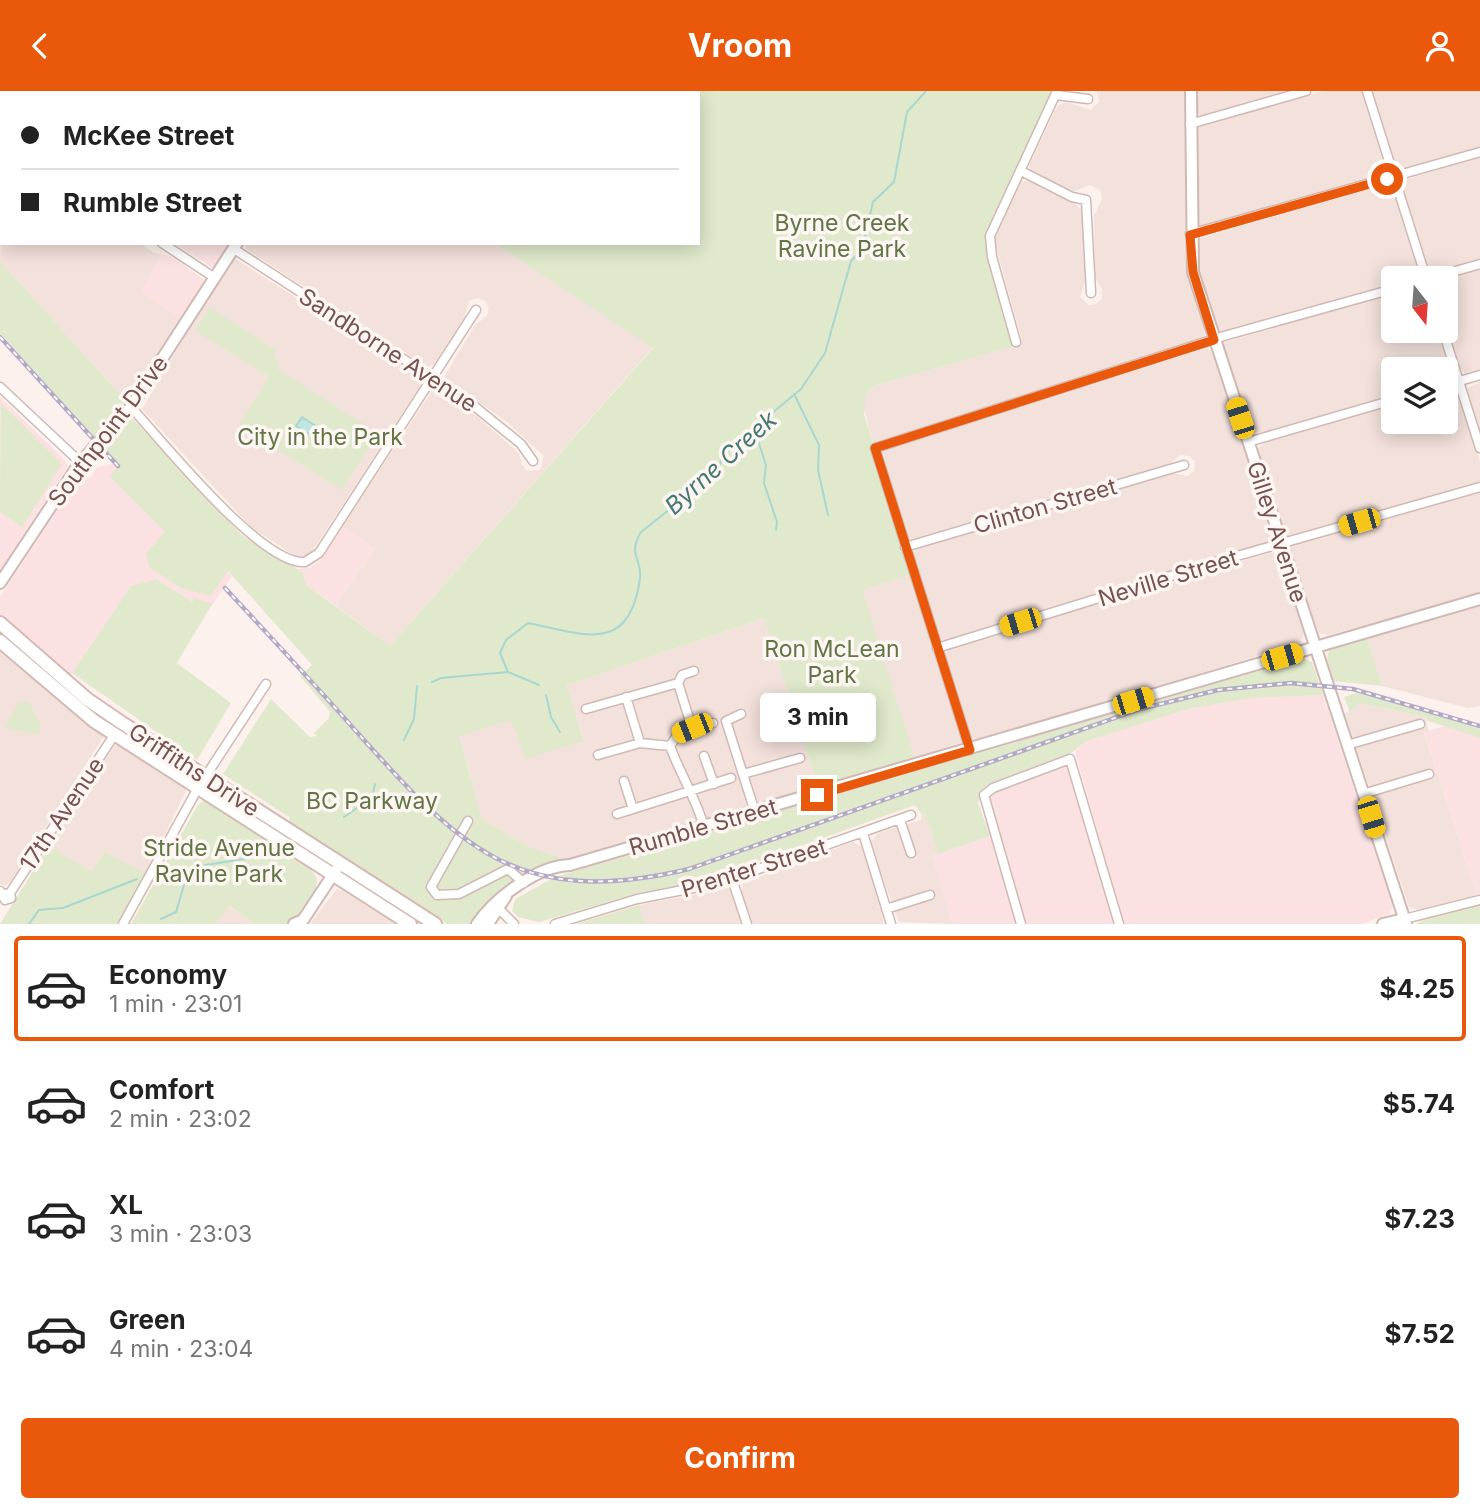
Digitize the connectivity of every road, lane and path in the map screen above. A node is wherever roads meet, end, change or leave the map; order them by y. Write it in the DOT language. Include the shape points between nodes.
graph roads {
  1 [pos="1191,91"];
  2 [pos="1306,91"];
  3 [pos="1367,91"];
  4 [pos="1057,93"];
  5 [pos="1088,99"];
  6 [pos="1191,124"];
  7 [pos="1480,152"];
  8 [pos="1021,171"];
  9 [pos="1394,177"];
  10 [pos="1190,235"];
  11 [pos="165,245"];
  12 [pos="235,246"];
  13 [pos="1480,264"];
  14 [pos="1424,266"];
  15 [pos="1458,270"];
  16 [pos="215,278"];
  17 [pos="1381,292"];
  18 [pos="1091,293"];
  19 [pos="476,310"];
  20 [pos="1214,340"];
  21 [pos="1016,342"];
  22 [pos="1447,343"];
  23 [pos="1480,375"];
  24 [pos="433,378"];
  25 [pos="1459,381"];
  26 [pos="0,387"];
  27 [pos="1381,403"];
  28 [pos="131,407"];
  29 [pos="1248,442"];
  30 [pos="1480,448"];
  31 [pos="533,461"];
  32 [pos="81,463"];
  33 [pos="1184,465"];
  34 [pos="1480,487"];
  35 [pos="1281,544"];
  36 [pos="905,547"];
  37 [pos="0,583"];
  38 [pos="1480,599"];
  39 [pos="0,624"];
  40 [pos="0,641"];
  41 [pos="937,647"];
  42 [pos="1315,647"];
  43 [pos="694,671"];
  44 [pos="678,683"];
  45 [pos="266,684"];
  46 [pos="626,697"];
  47 [pos="586,709"];
  48 [pos="741,714"];
  49 [pos="713,723"];
  50 [pos="1420,724"];
  51 [pos="692,728"];
  52 [pos="115,734"];
  53 [pos="640,743"];
  54 [pos="1348,745"];
  55 [pos="670,746"];
  56 [pos="970,750"];
  57 [pos="598,755"];
  58 [pos="704,756"];
  59 [pos="800,758"];
  60 [pos="743,774"];
  61 [pos="1429,775"];
  62 [pos="731,778"];
  63 [pos="624,781"];
  64 [pos="201,783"];
  65 [pos="714,784"];
  66 [pos="691,791"];
  67 [pos="1363,794"];
  68 [pos="634,809"];
  69 [pos="755,811"];
  70 [pos="617,814"];
  71 [pos="911,815"];
  72 [pos="900,820"];
  73 [pos="468,821"];
  74 [pos="704,827"];
  75 [pos="863,833"];
  76 [pos="911,853"];
  77 [pos="341,863"];
  78 [pos="333,874"];
  79 [pos="732,879"];
  80 [pos="524,883"];
  81 [pos="5,894"];
  82 [pos="930,895"];
  83 [pos="506,896"];
  84 [pos="1480,900"];
  85 [pos="0,908"];
  86 [pos="499,909"];
  87 [pos="886,909"];
  88 [pos="1405,922"];
  89 [pos="300,923"];
  90 [pos="123,924"];
  91 [pos="410,924"];
  92 [pos="435,924"];
  93 [pos="477,924"];
  94 [pos="488,924"];
  95 [pos="514,924"];
  96 [pos="555,924"];
  97 [pos="747,924"];
  98 [pos="891,924"];
  99 [pos="1021,924"];
  100 [pos="1119,924"];
  101 [pos="1384,924"];
  1 -- 6 [label="street, Gilley Avenue"];
  2 -- 6 [label="street"];
  3 -- 9 [label="street"];
  4 -- 5 [label="street"];
  4 -- 8 [label="street"];
  6 -- 10 [label="street, Gilley Avenue"];
  7 -- 9 [label="street"];
  8 -- 18 [label="street" via="1086,200"];
  8 -- 21 [label="street" via="989,243"];
  9 -- 10 [label="street"];
  9 -- 14 [label="street"];
  10 -- 20 [label="street, Gilley Avenue" via="1193,272"];
  11 -- 16 [label="street"];
  12 -- 16 [label="street, Southpoint Drive"];
  12 -- 24 [label="street, Sandborne Avenue"];
  13 -- 15 [label="street"];
  16 -- 28 [label="street, Southpoint Drive"];
  17 -- 20 [label="street"];
  19 -- 24 [label="street"];
  20 -- 29 [label="street, Gilley Avenue"];
  20 -- 36 [label="street" via="875,448"];
  22 -- 25 [label="street"];
  23 -- 25 [label="street"];
  24 -- 28 [label="street" via="319,553 302,563 240,527"];
  24 -- 31 [label="street, Sandborne Avenue" via="521,443"];
  25 -- 30 [label="street"];
  26 -- 32 [label="street"];
  27 -- 29 [label="street"];
  28 -- 32 [label="street, Southpoint Drive"];
  29 -- 35 [label="street, Gilley Avenue"];
  32 -- 37 [label="street, Southpoint Drive"];
  33 -- 36 [label="street, Clinton Street"];
  34 -- 35 [label="street, Neville Street"];
  35 -- 41 [label="street, Neville Street"];
  35 -- 42 [label="street, Gilley Avenue"];
  36 -- 41 [label="street"];
  38 -- 42 [label="street, Rumble Street"];
  39 -- 64 [label="main road, Griffiths Drive" via="87,699"];
  40 -- 52 [label="main road, Griffiths Drive"];
  41 -- 56 [label="street"];
  42 -- 54 [label="street, Gilley Avenue"];
  42 -- 56 [label="street, Rumble Street"];
  43 -- 44 [label="street" via="682,675"];
  44 -- 46 [label="street"];
  44 -- 51 [label="street"];
  45 -- 64 [label="street"];
  46 -- 47 [label="street"];
  46 -- 53 [label="street"];
  48 -- 60 [label="street" via="726,721"];
  49 -- 51 [label="street"];
  50 -- 54 [label="street"];
  51 -- 55 [label="street" via="678,734"];
  52 -- 64 [label="main road, Griffiths Drive"];
  52 -- 81 [label="street, 17th Avenue"];
  53 -- 55 [label="street"];
  53 -- 57 [label="street"];
  54 -- 67 [label="street, Gilley Avenue"];
  55 -- 66 [label="street" via="681,778"];
  56 -- 69 [label="street, Rumble Street"];
  58 -- 65 [label="street"];
  59 -- 60 [label="street"];
  60 -- 69 [label="street"];
  61 -- 67 [label="street"];
  62 -- 65 [label="street"];
  63 -- 68 [label="street"];
  64 -- 77 [label="main road, Griffiths Drive"];
  64 -- 78 [label="main road, Griffiths Drive"];
  64 -- 90 [label="street"];
  65 -- 66 [label="street"];
  66 -- 68 [label="street"];
  66 -- 74 [label="street"];
  67 -- 88 [label="street, Gilley Avenue"];
  68 -- 70 [label="street"];
  69 -- 74 [label="street, Rumble Street"];
  71 -- 72 [label="street, Prenter Street"];
  72 -- 75 [label="street, Prenter Street"];
  72 -- 76 [label="street"];
  73 -- 80 [label="street" via="431,887 438,895 459,894 508,869"];
  74 -- 80 [label="street, Rumble Street" via="559,866"];
  75 -- 79 [label="street, Prenter Street"];
  75 -- 87 [label="street"];
  77 -- 78 [label="street"];
  77 -- 92 [label="main road, Griffiths Drive"];
  78 -- 89 [label="street"];
  78 -- 91 [label="main road, Griffiths Drive"];
  79 -- 96 [label="street, Prenter Street" via="637,899"];
  79 -- 97 [label="street"];
  80 -- 83 [label="street, Rumble Street"];
  81 -- 85 [label="street, 17th Avenue"];
  82 -- 87 [label="street"];
  83 -- 86 [label="street, Rumble Street"];
  83 -- 93 [label="street, Rumble Street"];
  84 -- 88 [label="street"];
  86 -- 94 [label="street, Rumble Street"];
  86 -- 95 [label="street"];
  87 -- 98 [label="street"];
  88 -- 101 [label="street"];
  99 -- 100 [label="street" via="985,793 1070,759"];
}
